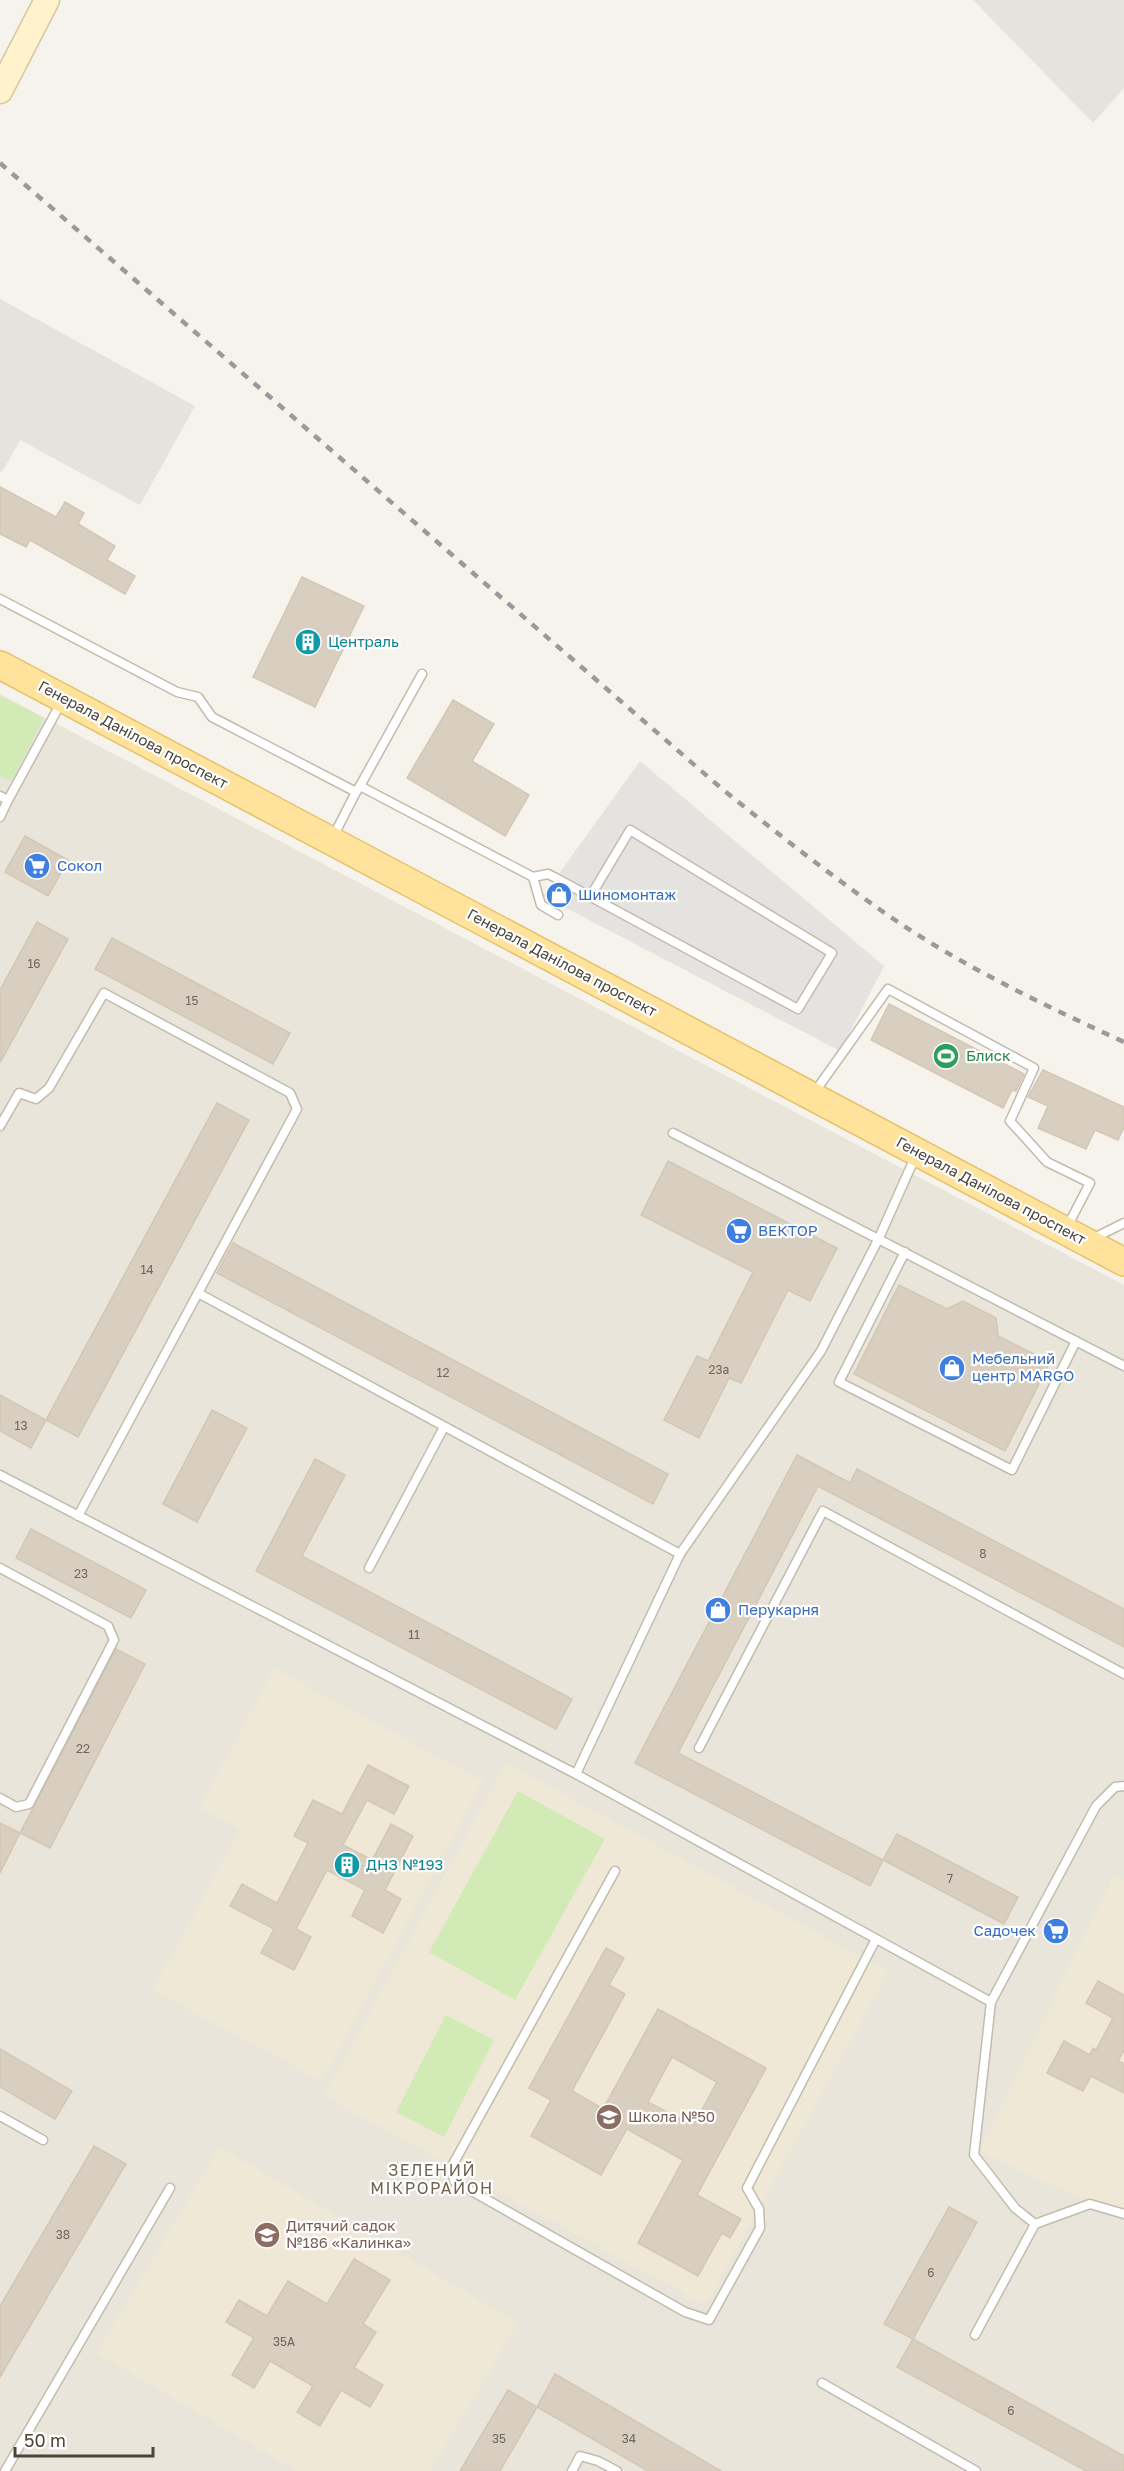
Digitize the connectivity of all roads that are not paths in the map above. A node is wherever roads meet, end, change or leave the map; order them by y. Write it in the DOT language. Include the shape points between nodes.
graph roads {
  1 [pos="47,0"];
  2 [pos="0,91"];
  3 [pos="0,599"];
  4 [pos="0,665"];
  5 [pos="422,674"];
  6 [pos="63,699"];
  7 [pos="358,789"];
  8 [pos="4,798"];
  9 [pos="0,817"];
  10 [pos="331,840"];
  11 [pos="533,877"];
  12 [pos="590,897"];
  13 [pos="558,915"];
  14 [pos="812,1096"];
  15 [pos="0,1126"];
  16 [pos="673,1133"];
  17 [pos="918,1152"];
  18 [pos="1124,1223"];
  19 [pos="1076,1236"];
  20 [pos="879,1238"];
  21 [pos="905,1252"];
  22 [pos="1124,1262"];
  23 [pos="198,1293"];
  24 [pos="1076,1341"];
  25 [pos="1124,1366"];
  26 [pos="444,1427"];
  27 [pos="0,1475"];
  28 [pos="78,1516"];
  29 [pos="680,1554"];
  30 [pos="369,1568"];
  31 [pos="0,1569"];
  32 [pos="1124,1674"];
  33 [pos="699,1748"];
  34 [pos="576,1774"];
  35 [pos="1124,1786"];
  36 [pos="0,1798"];
  37 [pos="615,1871"];
  38 [pos="876,1939"];
  39 [pos="991,2002"];
  40 [pos="0,2116"];
  41 [pos="43,2140"];
  42 [pos="170,2188"];
  43 [pos="1124,2214"];
  44 [pos="1035,2224"];
  45 [pos="975,2335"];
  46 [pos="822,2383"];
  47 [pos="5,2471"];
  48 [pos="572,2471"];
  49 [pos="617,2471"];
  50 [pos="976,2471"];
  1 -- 2 [label="main road"];
  3 -- 7 [label="lane" via="177,692 198,697 212,717"];
  4 -- 6 [label="main road, Генерала Данілова проспект"];
  5 -- 7 [label="lane"];
  6 -- 8 [label="lane"];
  6 -- 10 [label="main road, Генерала Данілова проспект"];
  7 -- 10 [label="lane"];
  7 -- 11 [label="lane"];
  8 -- 9 [label="lane"];
  10 -- 14 [label="main road, Генерала Данілова проспект"];
  11 -- 12 [label="lane" via="548,874"];
  11 -- 13 [label="lane" via="541,905"];
  12 -- 12 [label="lane" via="798,1009 832,953 630,830"];
  14 -- 17 [label="main road, Генерала Данілова проспект"];
  14 -- 19 [label="lane" via="888,988 1034,1068 1010,1121 1047,1162 1090,1183"];
  15 -- 23 [label="lane" via="19,1093 36,1099 49,1088 104,993 290,1093 297,1109"];
  16 -- 20 [label="lane"];
  17 -- 19 [label="main road, Генерала Данілова проспект"];
  17 -- 20 [label="lane"];
  18 -- 19 [label="lane"];
  19 -- 22 [label="main road, Генерала Данілова проспект"];
  20 -- 21 [label="lane"];
  20 -- 29 [label="lane" via="821,1351"];
  21 -- 24 [label="lane"];
  21 -- 24 [label="lane" via="839,1382 1012,1470"];
  23 -- 26 [label="lane"];
  23 -- 28 [label="lane"];
  24 -- 25 [label="lane"];
  26 -- 29 [label="lane"];
  26 -- 30 [label="lane"];
  27 -- 28 [label="lane"];
  28 -- 34 [label="lane"];
  29 -- 34 [label="lane"];
  31 -- 36 [label="lane" via="108,1626 114,1640 28,1804 16,1807"];
  32 -- 33 [label="lane" via="823,1511"];
  34 -- 38 [label="lane"];
  35 -- 39 [label="lane" via="1115,1787 1096,1806"];
  37 -- 38 [label="lane" via="452,2166 454,2181 685,2312 709,2320 760,2228 759,2208 747,2188"];
  38 -- 39 [label="lane"];
  39 -- 44 [label="lane" via="974,2156 1015,2208"];
  40 -- 41 [label="lane"];
  42 -- 47 [label="lane"];
  43 -- 44 [label="lane" via="1090,2204"];
  44 -- 45 [label="lane"];
  46 -- 50 [label="lane"];
  48 -- 49 [label="lane" via="580,2456"];
}
